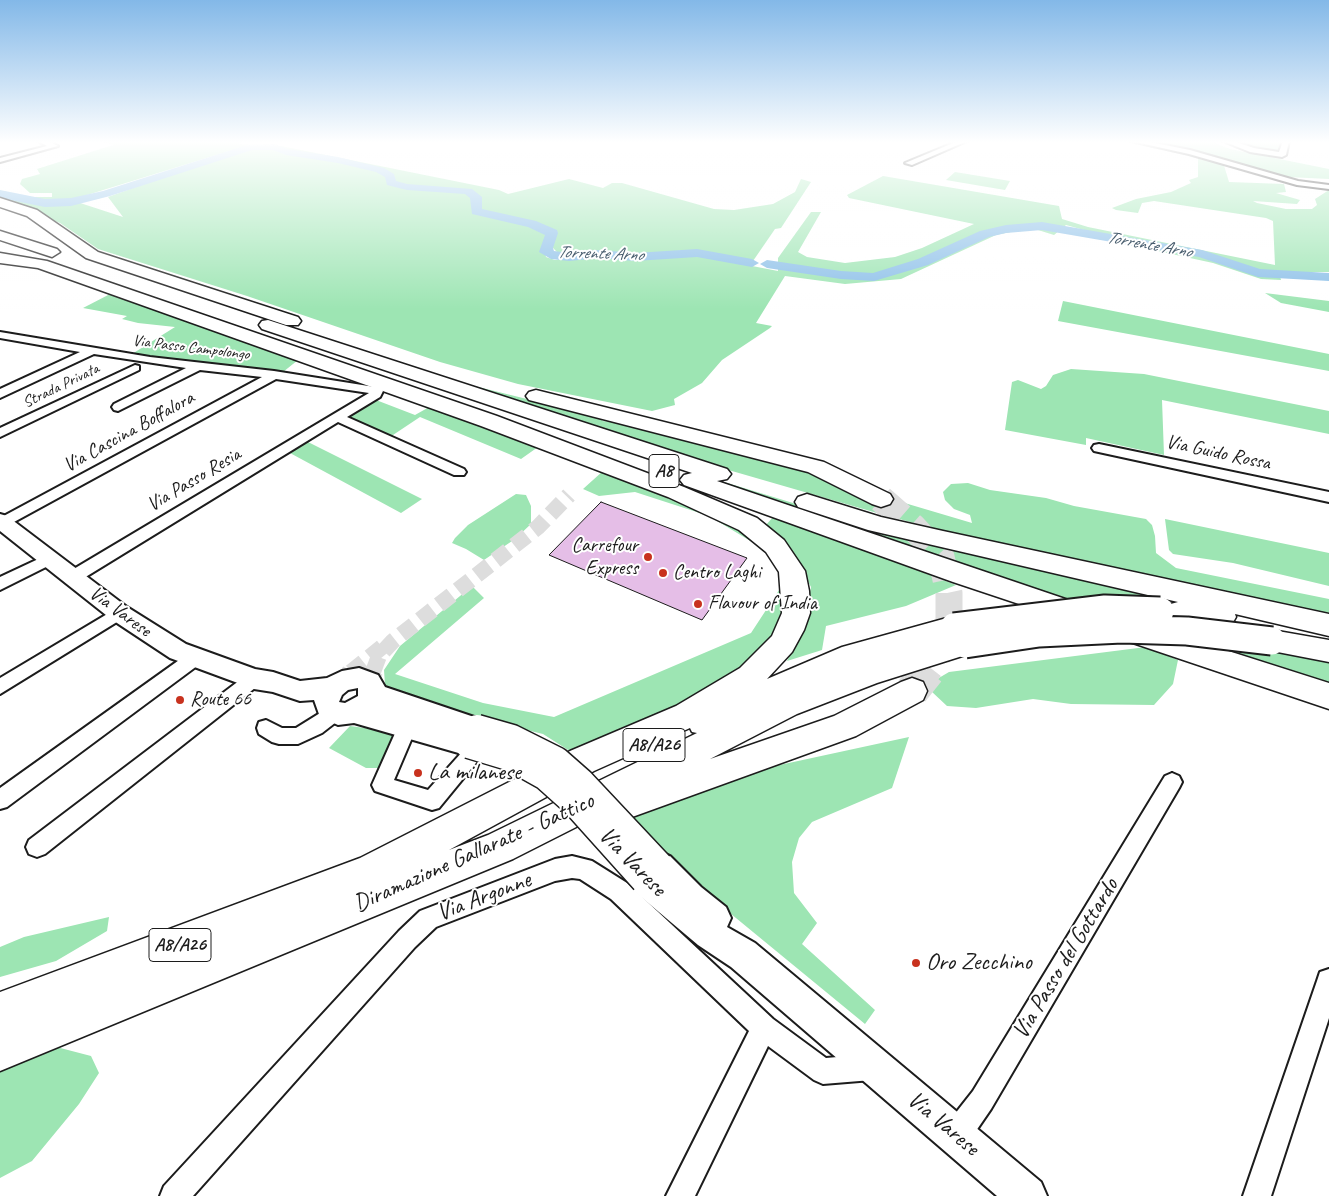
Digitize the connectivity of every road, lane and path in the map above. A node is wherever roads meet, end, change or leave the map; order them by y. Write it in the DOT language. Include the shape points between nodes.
graph roads {
  1 [pos="0,202"];
  2 [pos="0,235"];
  3 [pos="0,244"];
  4 [pos="0,258"];
  5 [pos="0,335"];
  6 [pos="93,350"];
  7 [pos="198,366"];
  8 [pos="135,368"];
  9 [pos="274,375"];
  10 [pos="377,391"];
  11 [pos="0,394"];
  12 [pos="118,407"];
  13 [pos="337,417"];
  14 [pos="0,433"];
  15 [pos="1100,448"];
  16 [pos="459,472"];
  17 [pos="1329,496"];
  18 [pos="881,499"];
  19 [pos="2,522"];
  20 [pos="48,559"];
  21 [pos="73,577"];
  22 [pos="0,584"];
  23 [pos="119,613"];
  24 [pos="1329,625"];
  25 [pos="960,635"];
  26 [pos="1329,635"];
  27 [pos="1329,651"];
  28 [pos="195,658"];
  29 [pos="254,680"];
  30 [pos="0,687"];
  31 [pos="912,691"];
  32 [pos="372,693"];
  33 [pos="1329,696"];
  34 [pos="337,706"];
  35 [pos="408,726"];
  36 [pos="266,728"];
  37 [pos="475,740"];
  38 [pos="1172,782"];
  39 [pos="0,800"];
  40 [pos="37,847"];
  41 [pos="500,847"];
  42 [pos="360,878"];
  43 [pos="1329,981"];
  44 [pos="0,1013"];
  45 [pos="764,1028"];
  46 [pos="0,1049"];
  47 [pos="874,1067"];
  48 [pos="956,1134"];
  49 [pos="174,1196"];
  50 [pos="680,1196"];
  51 [pos="1027,1196"];
  52 [pos="1257,1196"];
  1 -- 18 [label="highway" via="32,213 82,250 118,264 494,385 816,468"];
  2 -- 24 [label="highway, A8" via="877,524"];
  3 -- 33 [label="highway, A8" via="962,575"];
  4 -- 42 [label="highway" via="41,264 489,421 676,492 748,524 770,541 792,570 796,613 790,630 782,644 751,677 687,715 582,761"];
  5 -- 6 [label="street, Via Passo Campolongo"];
  6 -- 7 [label="street, Via Passo Campolongo"];
  6 -- 11 [label="street"];
  7 -- 9 [label="street, Via Passo Campolongo"];
  7 -- 12 [label="street"];
  8 -- 14 [label="street, Strada Privata"];
  9 -- 10 [label="street, Via Passo Campolongo"];
  9 -- 19 [label="street, Via Cascina Boffalora"];
  10 -- 13 [label="street, Via Passo Resia"];
  13 -- 16 [label="street"];
  13 -- 21 [label="street, Via Passo Resia"];
  15 -- 17 [label="street, Via Guido Rossa"];
  19 -- 20 [label="main road, Via Varese"];
  20 -- 21 [label="main road, Via Varese"];
  20 -- 22 [label="street"];
  21 -- 23 [label="main road, Via Varese"];
  23 -- 28 [label="main road, Via Varese" via="154,637"];
  23 -- 30 [label="street"];
  25 -- 26 [label="highway, Diramazione Gallarate - Gattico, bridge" via="1105,609 1257,620"];
  25 -- 27 [label="highway, Diramazione Gallarate - Gattico, bridge" via="1122,629 1187,631"];
  25 -- 41 [label="highway, Diramazione Gallarate - Gattico" via="786,705"];
  25 -- 42 [label="highway, Diramazione Gallarate - Gattico / A8/A26" via="852,655"];
  28 -- 29 [label="main road, Via Varese"];
  28 -- 39 [label="street"];
  29 -- 34 [label="main road, Via Varese" via="263,694 290,703"];
  29 -- 40 [label="street"];
  31 -- 41 [label="highway" via="845,726 797,745"];
  32 -- 34 [label="main road" via="367,703"];
  32 -- 34 [label="main road, Via Varese" via="371,684 359,678 342,681"];
  32 -- 37 [label="main road, Via Varese"];
  34 -- 35 [label="main road, Via Varese"];
  34 -- 36 [label="street" via="315,727 298,736 279,736"];
  35 -- 37 [label="main road, Via Varese"];
  35 -- 37 [label="street" via="382,785 432,801"];
  37 -- 47 [label="main road, Via Varese, bridge" via="534,768 559,786 652,873 709,934 742,955"];
  38 -- 48 [label="street, Via Passo del Gottardo" via="982,1100"];
  41 -- 46 [label="highway, Diramazione Gallarate - Gattico / A8/A26"];
  42 -- 44 [label="highway, Diramazione Gallarate - Gattico / A8/A26"];
  43 -- 52 [label="street"];
  45 -- 47 [label="street" via="823,1071"];
  45 -- 49 [label="street, Via Argonne" via="619,891 584,870 572,867 555,870 428,919 406,939"];
  45 -- 50 [label="street"];
  47 -- 48 [label="main road, Via Varese"];
  48 -- 51 [label="main road, Via Varese"];
}
